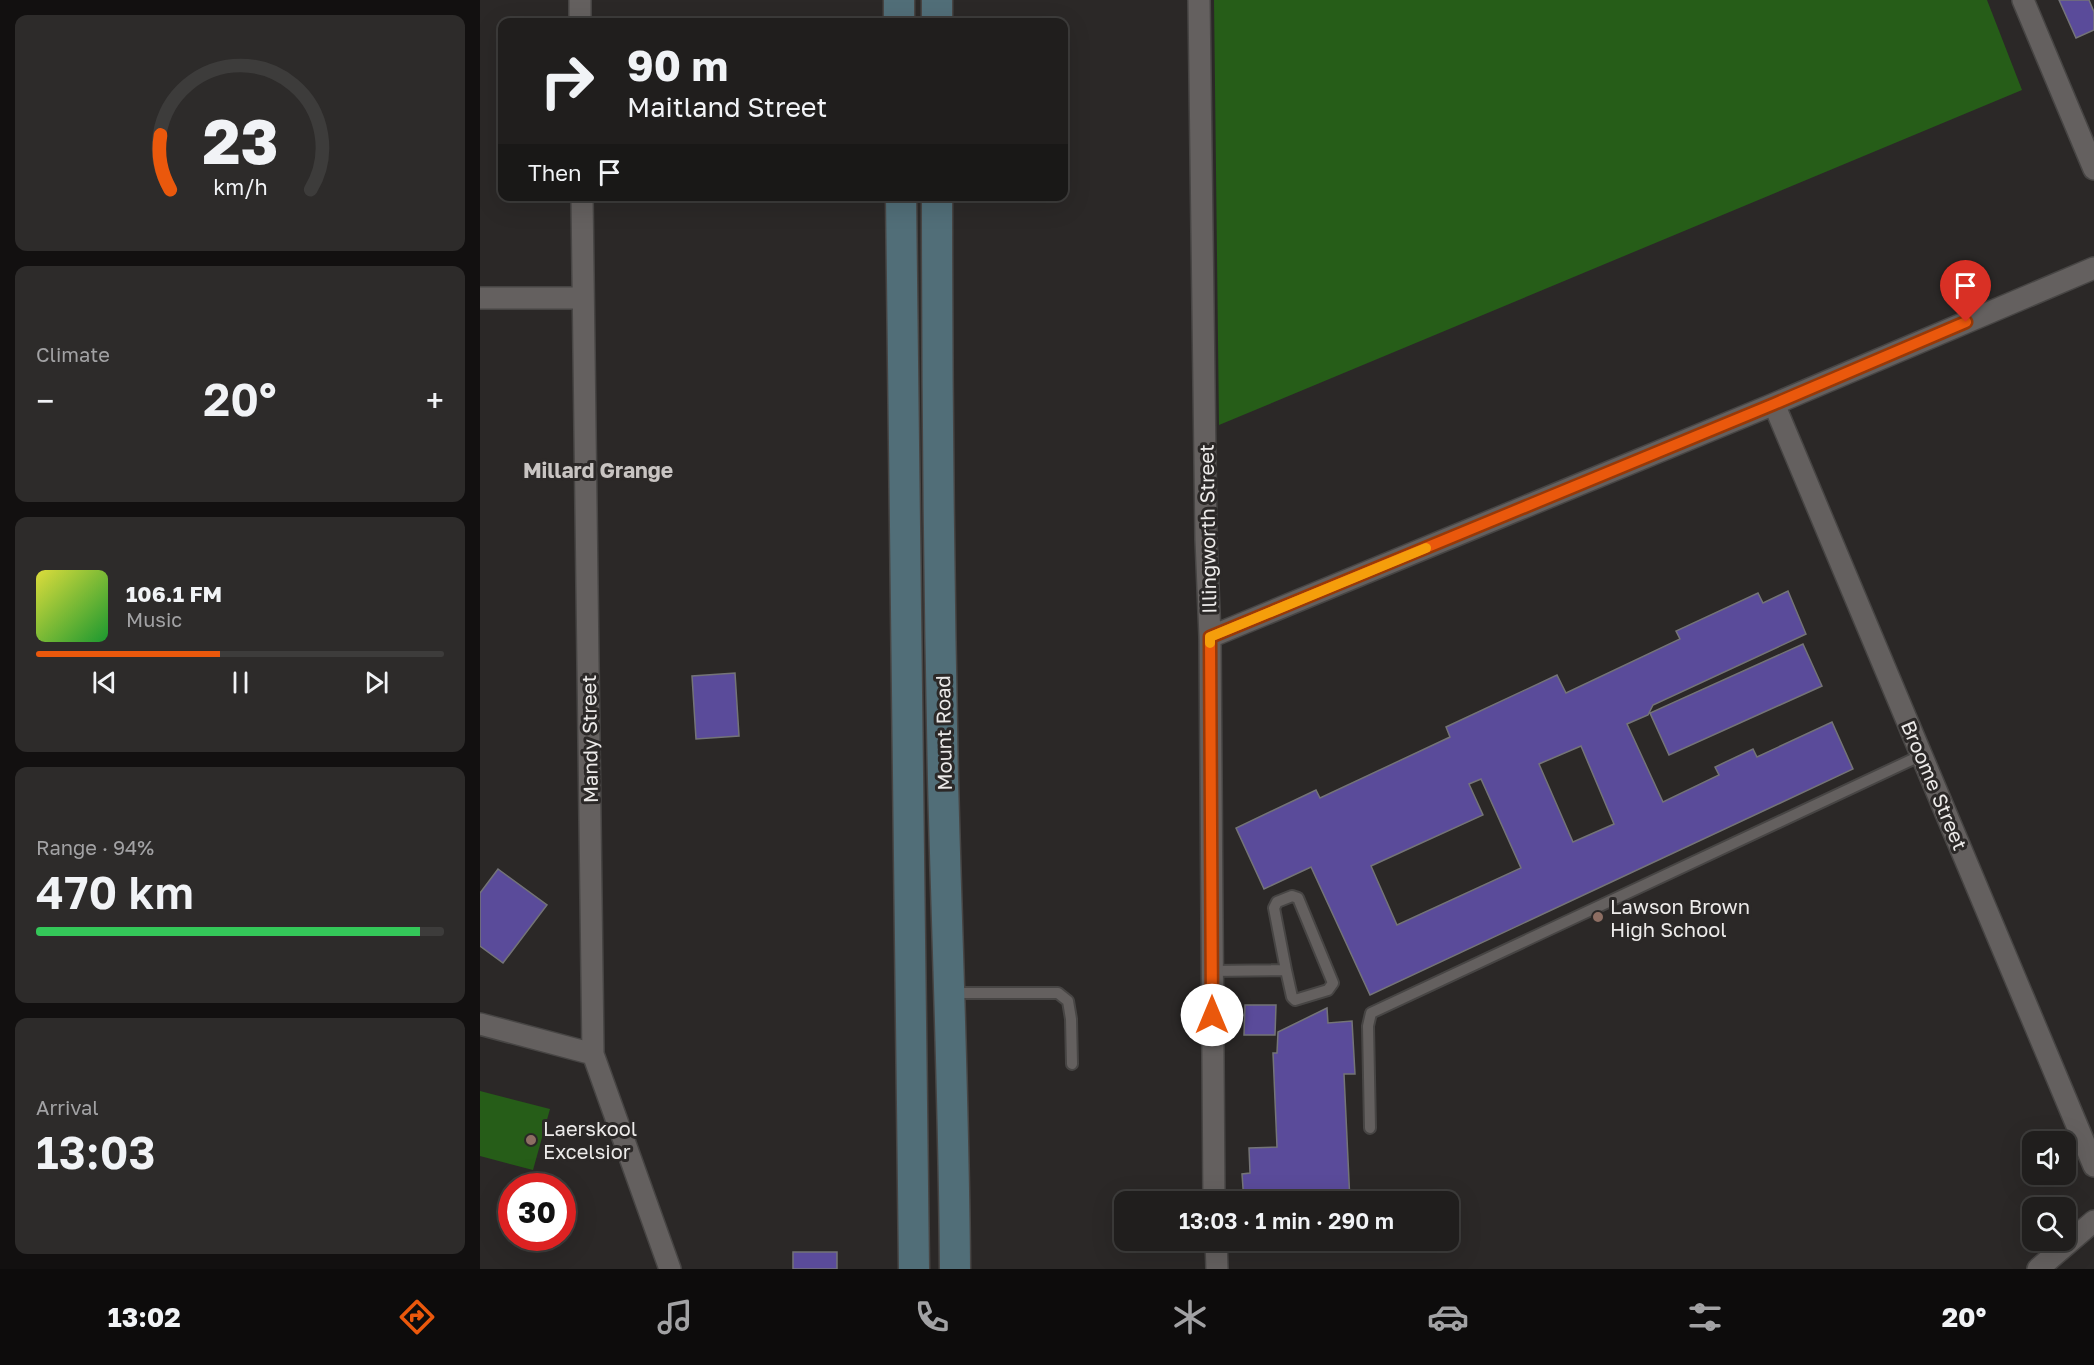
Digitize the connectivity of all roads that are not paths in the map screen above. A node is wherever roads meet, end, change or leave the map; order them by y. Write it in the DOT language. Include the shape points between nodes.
graph roads {
  1 [pos="580,0"];
  2 [pos="899,0"];
  3 [pos="937,0"];
  4 [pos="1199,0"];
  5 [pos="2023,0"];
  6 [pos="580,18"];
  7 [pos="899,18"];
  8 [pos="937,18"];
  9 [pos="2094,169"];
  10 [pos="582,201"];
  11 [pos="901,209"];
  12 [pos="937,210"];
  13 [pos="2094,268"];
  14 [pos="480,298"];
  15 [pos="583,298"];
  16 [pos="1774,404"];
  17 [pos="1210,637"];
  18 [pos="1922,755"];
  19 [pos="945,837"];
  20 [pos="908,838"];
  21 [pos="1286,970"];
  22 [pos="1212,971"];
  23 [pos="949,993"];
  24 [pos="480,1024"];
  25 [pos="593,1054"];
  26 [pos="1072,1064"];
  27 [pos="1370,1128"];
  28 [pos="2094,1166"];
  29 [pos="1214,1191"];
  30 [pos="2094,1221"];
  31 [pos="1216,1251"];
  32 [pos="670,1269"];
  33 [pos="914,1269"];
  34 [pos="955,1269"];
  35 [pos="1217,1269"];
  36 [pos="2038,1269"];
  1 -- 6 [label="street"];
  2 -- 7 [label="main road"];
  3 -- 8 [label="main road"];
  4 -- 17 [label="street, Illingworth Street"];
  5 -- 9 [label="street"];
  10 -- 15 [label="street, Mandy Street"];
  11 -- 12 [label="main road"];
  11 -- 20 [label="main road, Mount Road"];
  12 -- 19 [label="main road, Mount Road"];
  13 -- 16 [label="street"];
  14 -- 15 [label="street"];
  15 -- 25 [label="street, Mandy Street"];
  16 -- 17 [label="street"];
  16 -- 18 [label="street, Broome Street"];
  17 -- 22 [label="street, Illingworth Street"];
  18 -- 27 [label="lane" via="1371,1013"];
  18 -- 28 [label="street, Broome Street"];
  19 -- 20 [label="main road"];
  19 -- 23 [label="main road, Mount Road"];
  20 -- 33 [label="main road, Mount Road"];
  21 -- 21 [label="lane" via="1295,1000 1328,990 1333,983 1298,898 1292,896 1277,902 1274,908"];
  21 -- 22 [label="lane"];
  22 -- 29 [label="street, Illingworth Street"];
  23 -- 26 [label="lane" via="1058,993 1068,1001"];
  23 -- 34 [label="main road, Mount Road"];
  24 -- 25 [label="street"];
  25 -- 32 [label="street, Mandy Street"];
  30 -- 36 [label="street"];
  31 -- 35 [label="street"];
}
